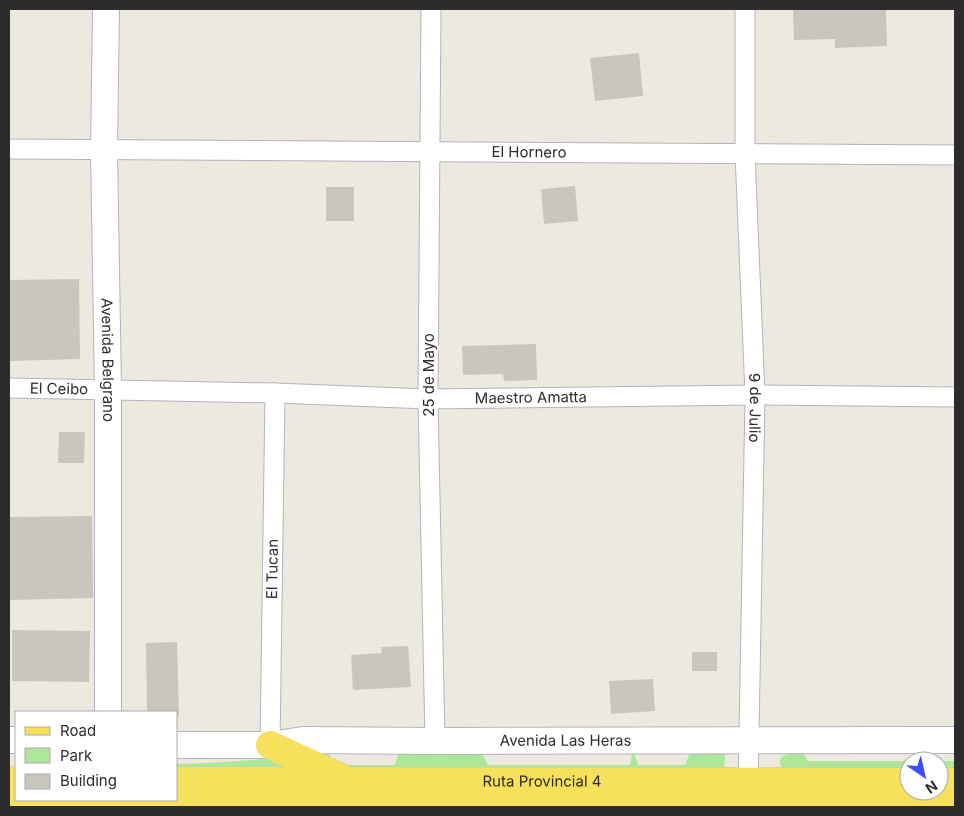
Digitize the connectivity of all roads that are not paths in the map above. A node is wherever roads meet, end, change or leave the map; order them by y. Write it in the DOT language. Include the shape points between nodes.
graph roads {
  1 [pos="106,9"];
  2 [pos="431,9"];
  3 [pos="745,9"];
  4 [pos="9,149"];
  5 [pos="104,150"];
  6 [pos="430,152"];
  7 [pos="745,153"];
  8 [pos="955,154"];
  9 [pos="9,388"];
  10 [pos="108,389"];
  11 [pos="275,392"];
  12 [pos="755,395"];
  13 [pos="955,397"];
  14 [pos="428,399"];
  15 [pos="108,711"];
  16 [pos="955,740"];
  17 [pos="435,741"];
  18 [pos="748,741"];
  19 [pos="178,745"];
  20 [pos="270,745"];
  21 [pos="178,781"];
  22 [pos="350,781"];
  23 [pos="748,797"];
  24 [pos="899,797"];
  25 [pos="9,801"];
  26 [pos="109,803"];
  1 -- 5 [label="main road, Avenida Belgrano"];
  2 -- 6 [label="street, 25 de Mayo"];
  3 -- 7 [label="street, 9 de Julio"];
  4 -- 5 [label="street, El Hornero"];
  5 -- 6 [label="street, El Hornero"];
  5 -- 10 [label="main road, Avenida Belgrano"];
  6 -- 7 [label="street, El Hornero"];
  6 -- 14 [label="street, 25 de Mayo"];
  7 -- 8 [label="street, El Hornero"];
  7 -- 12 [label="street, 9 de Julio"];
  9 -- 10 [label="street, El Ceibo"];
  10 -- 11 [label="street, Maestro Amatta"];
  10 -- 15 [label="main road, Avenida Belgrano"];
  11 -- 14 [label="street, Maestro Amatta"];
  11 -- 20 [label="street, El Tucan"];
  12 -- 13 [label="street, Maestro Amatta"];
  12 -- 14 [label="street, Maestro Amatta"];
  12 -- 18 [label="street, 9 de Julio"];
  14 -- 17 [label="street, 25 de Mayo"];
  16 -- 18 [label="main road, Avenida Las Heras"];
  17 -- 18 [label="main road, Avenida Las Heras"];
  17 -- 20 [label="main road, Avenida Las Heras" via="303,740"];
  18 -- 23 [label="street, 9 de Julio"];
  19 -- 20 [label="main road, Avenida Las Heras"];
  20 -- 22 [label="main road"];
  21 -- 22 [label="main road, Ruta Provincial 4"];
  22 -- 23 [label="main road, Ruta Provincial 4"];
  23 -- 24 [label="main road, Ruta Provincial 4"];
  23 -- 26 [label="main road, Ruta Provincial 4"];
  25 -- 26 [label="main road, Ruta Provincial 4"];
}
